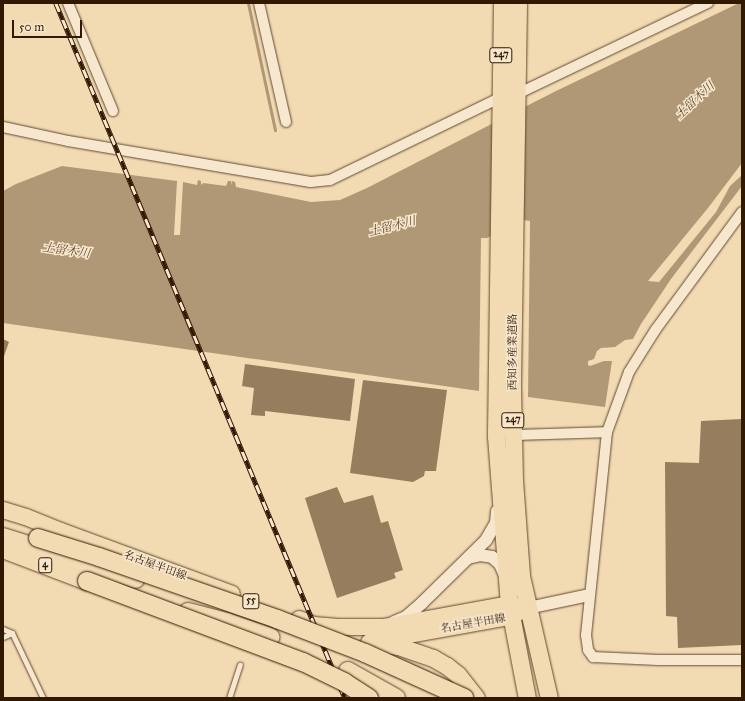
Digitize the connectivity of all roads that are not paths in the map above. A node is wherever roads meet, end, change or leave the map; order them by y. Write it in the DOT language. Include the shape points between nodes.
graph roads {
  1 [pos="68,3"];
  2 [pos="259,3"];
  3 [pos="502,3"];
  4 [pos="518,3"];
  5 [pos="708,3"];
  6 [pos="508,100"];
  7 [pos="113,111"];
  8 [pos="286,122"];
  9 [pos="3,127"];
  10 [pos="742,212"];
  11 [pos="607,432"];
  12 [pos="513,435"];
  13 [pos="496,436"];
  14 [pos="3,510"];
  15 [pos="3,525"];
  16 [pos="3,537"];
  17 [pos="38,538"];
  18 [pos="3,547"];
  19 [pos="467,559"];
  20 [pos="136,579"];
  21 [pos="506,579"];
  22 [pos="589,595"];
  23 [pos="131,597"];
  24 [pos="427,598"];
  25 [pos="528,608"];
  26 [pos="510,611"];
  27 [pos="436,618"];
  28 [pos="383,627"];
  29 [pos="3,629"];
  30 [pos="12,634"];
  31 [pos="3,637"];
  32 [pos="369,642"];
  33 [pos="742,660"];
  34 [pos="240,665"];
  35 [pos="550,694"];
  36 [pos="43,698"];
  37 [pos="229,698"];
  38 [pos="369,698"];
  39 [pos="396,698"];
  40 [pos="440,698"];
  41 [pos="464,698"];
  42 [pos="476,698"];
  43 [pos="527,698"];
  1 -- 7 [label="street"];
  2 -- 8 [label="street"];
  3 -- 6 [label="highway, 西知多産業道路 / 247"];
  4 -- 6 [label="highway, 西知多産業道路 / 247"];
  5 -- 6 [label="street"];
  6 -- 9 [label="street" via="330,180 311,182 68,141"];
  6 -- 12 [label="highway, 西知多産業道路 / 247" via="514,231"];
  6 -- 13 [label="highway, 西知多産業道路 / 247" via="498,240"];
  10 -- 11 [label="street" via="656,329 629,372"];
  11 -- 12 [label="street"];
  11 -- 22 [label="street"];
  12 -- 25 [label="highway, 西知多産業道路 / 247" via="516,528 521,576"];
  13 -- 19 [label="street" via="496,523 486,540"];
  13 -- 21 [label="highway, 西知多産業道路 / 247"];
  14 -- 28 [label="main road, 名古屋半田線 / 55" via="314,625 341,628"];
  15 -- 17 [label="highway"];
  16 -- 20 [label="highway"];
  17 -- 40 [label="highway, bridge" via="323,645"];
  17 -- 41 [label="highway, bridge" via="277,618 365,653"];
  18 -- 20 [label="main road, 名古屋半田線 / 55"];
  18 -- 23 [label="highway, 4, bridge"];
  19 -- 21 [label="street" via="480,555 492,557 500,564"];
  19 -- 24 [label="street"];
  20 -- 32 [label="main road, 名古屋半田線 / 55" via="207,598 322,642"];
  21 -- 26 [label="highway, 西知多産業道路 / 247"];
  22 -- 25 [label="street"];
  22 -- 33 [label="street" via="586,635 588,650 594,657 627,660"];
  23 -- 38 [label="highway, bridge" via="303,662 344,682"];
  23 -- 39 [label="highway, bridge" via="241,627 298,647"];
  24 -- 27 [label="street" via="426,608"];
  24 -- 28 [label="street" via="406,616"];
  25 -- 26 [label="main road, 名古屋半田線 / 55"];
  25 -- 35 [label="highway, 西知多産業道路 / 247"];
  26 -- 27 [label="main road, 名古屋半田線 / 55"];
  26 -- 32 [label="main road, 名古屋半田線 / 55"];
  26 -- 43 [label="highway, 西知多産業道路 / 247"];
  27 -- 28 [label="main road, 名古屋半田線 / 55"];
  29 -- 30 [label="lane"];
  30 -- 31 [label="lane"];
  30 -- 36 [label="lane"];
  32 -- 42 [label="highway" via="398,646 433,658 458,675"];
  34 -- 37 [label="lane"];
}
